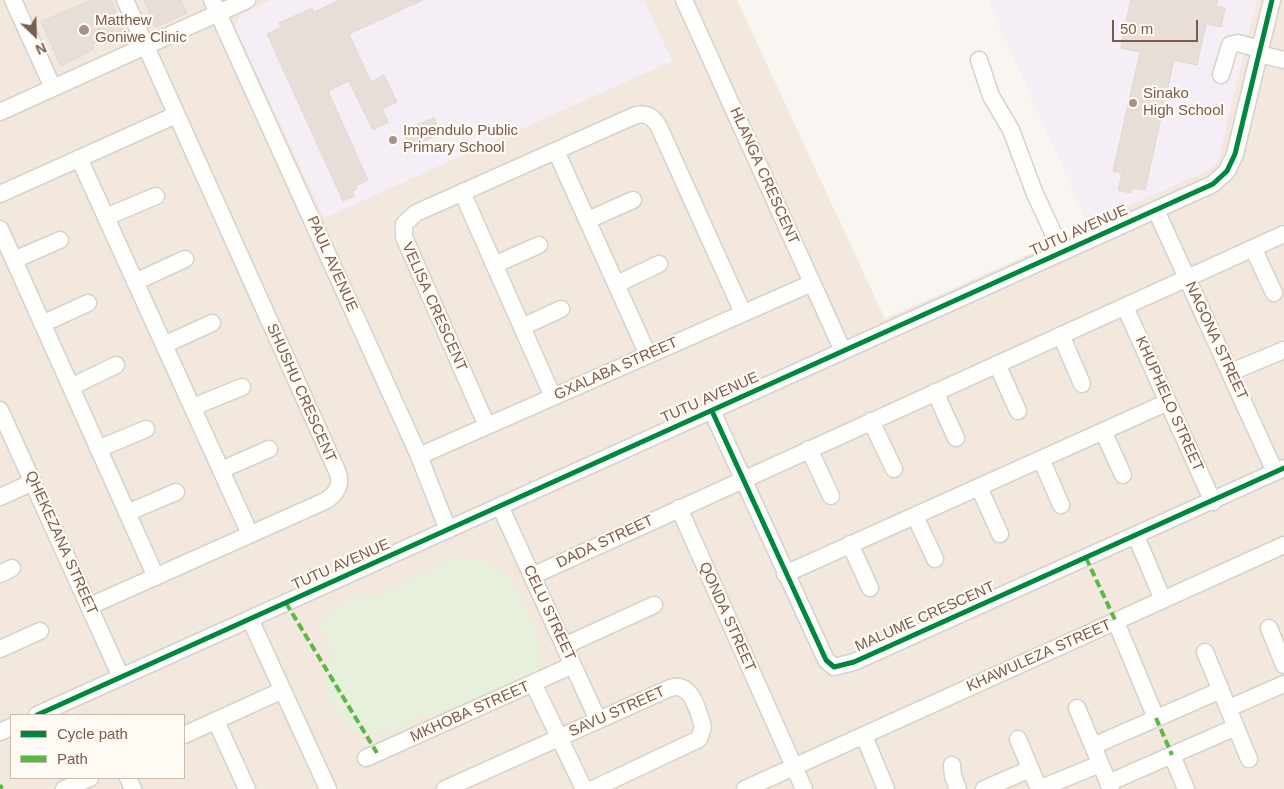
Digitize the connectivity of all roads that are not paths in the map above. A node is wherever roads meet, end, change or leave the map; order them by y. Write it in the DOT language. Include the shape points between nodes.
graph roads {
  1 [pos="13,0"];
  2 [pos="125,0"];
  3 [pos="247,0"];
  4 [pos="684,0"];
  5 [pos="1272,0"];
  6 [pos="215,7"];
  7 [pos="146,46"];
  8 [pos="1260,52"];
  9 [pos="979,60"];
  10 [pos="1284,60"];
  11 [pos="1221,75"];
  12 [pos="53,88"];
  13 [pos="0,112"];
  14 [pos="176,115"];
  15 [pos="556,151"];
  16 [pos="79,158"];
  17 [pos="462,192"];
  18 [pos="0,194"];
  19 [pos="156,196"];
  20 [pos="633,200"];
  21 [pos="1156,210"];
  22 [pos="106,217"];
  23 [pos="588,220"];
  24 [pos="0,229"];
  25 [pos="1284,234"];
  26 [pos="60,240"];
  27 [pos="539,245"];
  28 [pos="1254,248"];
  29 [pos="1062,252"];
  30 [pos="186,259"];
  31 [pos="14,260"];
  32 [pos="659,264"];
  33 [pos="494,265"];
  34 [pos="1187,278"];
  35 [pos="135,282"];
  36 [pos="812,282"];
  37 [pos="617,284"];
  38 [pos="1274,293"];
  39 [pos="88,302"];
  40 [pos="1125,306"];
  41 [pos="562,309"];
  42 [pos="743,313"];
  43 [pos="212,323"];
  44 [pos="42,324"];
  45 [pos="522,327"];
  46 [pos="1061,335"];
  47 [pos="164,345"];
  48 [pos="1284,350"];
  49 [pos="843,352"];
  50 [pos="648,355"];
  51 [pos="997,364"];
  52 [pos="116,365"];
  53 [pos="1231,372"];
  54 [pos="1082,384"];
  55 [pos="71,387"];
  56 [pos="242,387"];
  57 [pos="935,392"];
  58 [pos="553,397"];
  59 [pos="1168,402"];
  60 [pos="192,407"];
  61 [pos="0,410"];
  62 [pos="712,411"];
  63 [pos="1018,411"];
  64 [pos="871,421"];
  65 [pos="487,426"];
  66 [pos="146,429"];
  67 [pos="1103,431"];
  68 [pos="956,438"];
  69 [pos="98,449"];
  70 [pos="269,449"];
  71 [pos="809,449"];
  72 [pos="419,456"];
  73 [pos="1040,459"];
  74 [pos="894,469"];
  75 [pos="221,470"];
  76 [pos="1279,470"];
  77 [pos="1122,475"];
  78 [pos="742,479"];
  79 [pos="33,482"];
  80 [pos="979,487"];
  81 [pos="176,492"];
  82 [pos="831,496"];
  83 [pos="0,497"];
  84 [pos="1213,502"];
  85 [pos="1061,505"];
  86 [pos="500,506"];
  87 [pos="679,508"];
  88 [pos="127,513"];
  89 [pos="915,516"];
  90 [pos="448,530"];
  91 [pos="250,534"];
  92 [pos="1000,534"];
  93 [pos="1136,536"];
  94 [pos="850,544"];
  95 [pos="1284,545"];
  96 [pos="935,559"];
  97 [pos="785,574"];
  98 [pos="532,576"];
  99 [pos="156,577"];
  100 [pos="870,588"];
  101 [pos="1163,600"];
  102 [pos="654,605"];
  103 [pos="90,606"];
  104 [pos="250,619"];
  105 [pos="1116,622"];
  106 [pos="1269,628"];
  107 [pos="40,631"];
  108 [pos="564,646"];
  109 [pos="0,649"];
  110 [pos="1205,652"];
  111 [pos="1284,663"];
  112 [pos="573,665"];
  113 [pos="121,677"];
  114 [pos="533,683"];
  115 [pos="1284,684"];
  116 [pos="283,690"];
  117 [pos="1221,690"];
  118 [pos="1077,708"];
  119 [pos="1228,708"];
  120 [pos="39,714"];
  121 [pos="1156,718"];
  122 [pos="216,720"];
  123 [pos="598,720"];
  124 [pos="1236,727"];
  125 [pos="185,735"];
  126 [pos="864,736"];
  127 [pos="559,737"];
  128 [pos="1018,739"];
  129 [pos="1092,746"];
  130 [pos="1172,755"];
  131 [pos="366,758"];
  132 [pos="1249,760"];
  133 [pos="1100,764"];
  134 [pos="952,765"];
  135 [pos="794,766"];
  136 [pos="1030,769"];
  137 [pos="88,779"];
  138 [pos="1109,786"];
  139 [pos="64,789"];
  140 [pos="247,789"];
  141 [pos="328,789"];
  142 [pos="445,789"];
  143 [pos="584,789"];
  144 [pos="593,789"];
  145 [pos="745,789"];
  146 [pos="804,789"];
  147 [pos="886,789"];
  148 [pos="958,789"];
  149 [pos="984,789"];
  150 [pos="1039,789"];
  151 [pos="1186,789"];
  1 -- 12 [label="street"];
  2 -- 7 [label="street, SHUSHU CRESCENT"];
  3 -- 6 [label="street"];
  4 -- 36 [label="street, HLANGA CRESCENT"];
  5 -- 8 [label="street, TUTU AVENUE"];
  6 -- 7 [label="street"];
  6 -- 72 [label="street, PAUL AVENUE"];
  7 -- 12 [label="street"];
  7 -- 14 [label="street, SHUSHU CRESCENT"];
  8 -- 10 [label="street"];
  8 -- 11 [label="street" via="1238,43 1230,45"];
  8 -- 21 [label="street, TUTU AVENUE" via="1235,154 1227,171 1213,184"];
  9 -- 29 [label="street" via="991,96 1011,130 1035,194"];
  12 -- 13 [label="street"];
  14 -- 16 [label="street"];
  14 -- 91 [label="street, SHUSHU CRESCENT" via="339,479 338,487 330,498"];
  15 -- 17 [label="street, VELISA CRESCENT"];
  15 -- 23 [label="street"];
  15 -- 42 [label="street, VELISA CRESCENT" via="636,114 652,117"];
  16 -- 18 [label="street"];
  16 -- 22 [label="street"];
  17 -- 33 [label="street"];
  17 -- 65 [label="street, VELISA CRESCENT" via="408,219 402,231"];
  19 -- 22 [label="street"];
  20 -- 23 [label="street"];
  21 -- 29 [label="street, TUTU AVENUE"];
  21 -- 34 [label="street, NAGONA STREET"];
  22 -- 35 [label="street"];
  23 -- 37 [label="street"];
  24 -- 31 [label="street"];
  25 -- 28 [label="street"];
  26 -- 31 [label="street"];
  27 -- 33 [label="street"];
  28 -- 34 [label="street"];
  28 -- 38 [label="street"];
  29 -- 49 [label="street, TUTU AVENUE"];
  30 -- 35 [label="street"];
  31 -- 44 [label="street"];
  32 -- 37 [label="street"];
  33 -- 45 [label="street"];
  34 -- 40 [label="street"];
  34 -- 53 [label="street, NAGONA STREET"];
  35 -- 47 [label="street"];
  36 -- 42 [label="street, GXALABA STREET"];
  36 -- 49 [label="street, HLANGA CRESCENT"];
  37 -- 50 [label="street"];
  39 -- 44 [label="street"];
  40 -- 46 [label="street"];
  40 -- 59 [label="street, KHUPHELO STREET"];
  41 -- 45 [label="street"];
  42 -- 50 [label="street, GXALABA STREET"];
  43 -- 47 [label="street"];
  44 -- 55 [label="street"];
  45 -- 58 [label="street"];
  46 -- 51 [label="street"];
  46 -- 54 [label="street"];
  47 -- 60 [label="street"];
  48 -- 53 [label="street"];
  49 -- 62 [label="street, TUTU AVENUE"];
  50 -- 58 [label="street, GXALABA STREET"];
  51 -- 57 [label="street"];
  51 -- 63 [label="street"];
  52 -- 55 [label="street"];
  53 -- 76 [label="street, NAGONA STREET"];
  55 -- 69 [label="street"];
  56 -- 60 [label="street"];
  57 -- 64 [label="street"];
  57 -- 68 [label="street"];
  58 -- 65 [label="street, GXALABA STREET"];
  59 -- 67 [label="street"];
  59 -- 84 [label="street, KHUPHELO STREET"];
  60 -- 75 [label="street"];
  61 -- 79 [label="street, QHEKEZANA STREET"];
  62 -- 78 [label="street, MALUME CRESCENT"];
  62 -- 86 [label="street, TUTU AVENUE"];
  64 -- 71 [label="street"];
  64 -- 74 [label="street"];
  65 -- 72 [label="street, GXALABA STREET"];
  66 -- 69 [label="street"];
  67 -- 73 [label="street"];
  67 -- 77 [label="street"];
  69 -- 88 [label="street"];
  70 -- 75 [label="street"];
  71 -- 78 [label="street"];
  71 -- 82 [label="street"];
  72 -- 90 [label="street, PAUL AVENUE"];
  73 -- 80 [label="street"];
  73 -- 85 [label="street"];
  75 -- 91 [label="street"];
  76 -- 84 [label="street, MALUME CRESCENT"];
  78 -- 87 [label="street"];
  78 -- 97 [label="street, MALUME CRESCENT"];
  79 -- 83 [label="street"];
  79 -- 103 [label="street, QHEKEZANA STREET"];
  80 -- 89 [label="street"];
  80 -- 92 [label="street"];
  81 -- 88 [label="street"];
  84 -- 93 [label="street, MALUME CRESCENT"];
  86 -- 90 [label="street, TUTU AVENUE"];
  86 -- 98 [label="street, CELU STREET"];
  87 -- 98 [label="street, DADA STREET"];
  87 -- 135 [label="street, QONDA STREET"];
  88 -- 99 [label="street"];
  89 -- 94 [label="street"];
  89 -- 96 [label="street"];
  90 -- 104 [label="street, TUTU AVENUE"];
  91 -- 99 [label="street, SHUSHU CRESCENT"];
  93 -- 97 [label="street, MALUME CRESCENT" via="839,667 830,665 826,660"];
  93 -- 101 [label="street"];
  94 -- 97 [label="street"];
  94 -- 100 [label="street"];
  95 -- 101 [label="street, KHAWULEZA STREET"];
  98 -- 108 [label="street, CELU STREET"];
  99 -- 103 [label="street, SHUSHU CRESCENT"];
  101 -- 105 [label="street, KHAWULEZA STREET"];
  102 -- 108 [label="street"];
  103 -- 113 [label="street, QHEKEZANA STREET"];
  104 -- 113 [label="street, TUTU AVENUE"];
  104 -- 116 [label="street"];
  105 -- 121 [label="street"];
  105 -- 126 [label="street, KHAWULEZA STREET"];
  106 -- 111 [label="street"];
  107 -- 109 [label="street"];
  108 -- 112 [label="street, CELU STREET"];
  110 -- 117 [label="street"];
  112 -- 114 [label="street, MKHOBA STREET"];
  112 -- 123 [label="street, CELU STREET"];
  113 -- 120 [label="street, TUTU AVENUE"];
  114 -- 127 [label="street"];
  114 -- 131 [label="street, MKHOBA STREET"];
  115 -- 119 [label="street"];
  116 -- 122 [label="street"];
  116 -- 141 [label="street"];
  117 -- 119 [label="street"];
  117 -- 121 [label="street"];
  118 -- 129 [label="street"];
  119 -- 124 [label="street"];
  121 -- 129 [label="street"];
  122 -- 125 [label="street"];
  122 -- 140 [label="street"];
  123 -- 127 [label="street, SAVU STREET"];
  123 -- 144 [label="street, SAVU STREET" via="680,686 688,690 703,731 694,742"];
  124 -- 130 [label="street"];
  124 -- 132 [label="street"];
  126 -- 135 [label="street, KHAWULEZA STREET"];
  126 -- 147 [label="street"];
  127 -- 142 [label="street, SAVU STREET"];
  127 -- 143 [label="street"];
  128 -- 136 [label="street"];
  129 -- 133 [label="street"];
  130 -- 138 [label="street"];
  130 -- 151 [label="street"];
  133 -- 138 [label="street"];
  133 -- 150 [label="street"];
  134 -- 148 [label="street"];
  135 -- 145 [label="street, KHAWULEZA STREET"];
  135 -- 146 [label="street, QONDA STREET"];
  136 -- 149 [label="street"];
  136 -- 150 [label="street"];
  137 -- 139 [label="street"];
}
